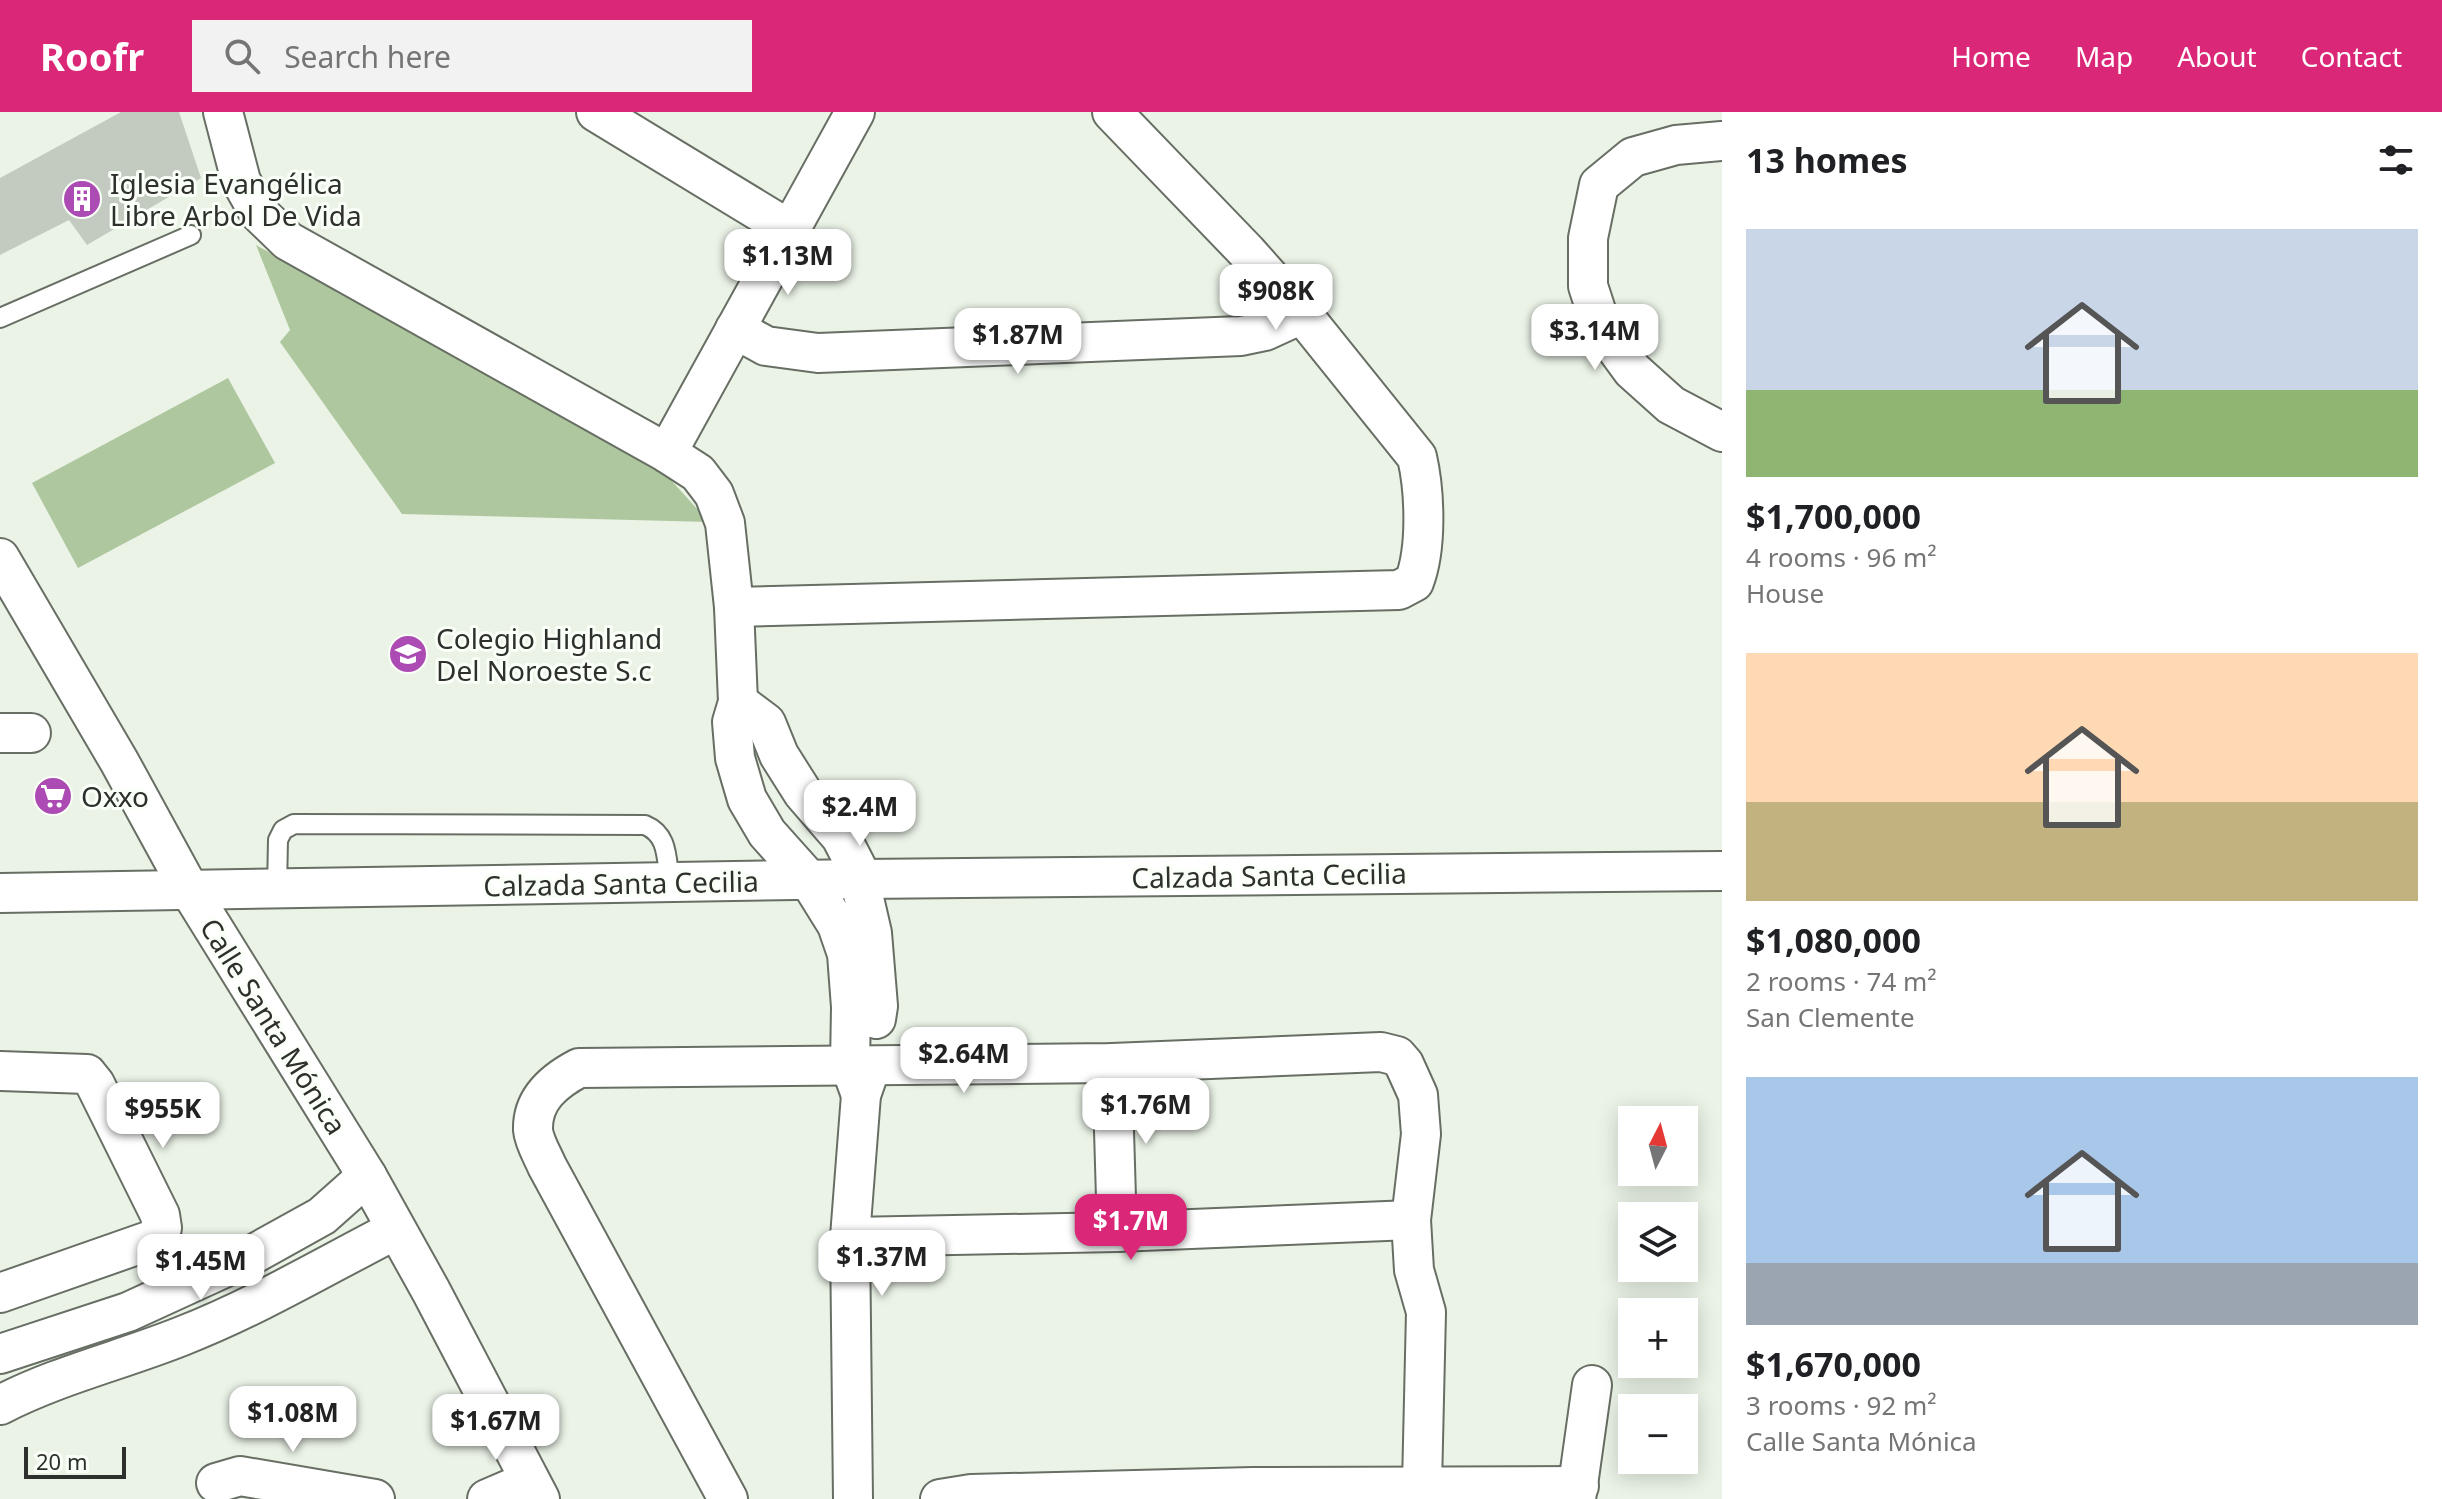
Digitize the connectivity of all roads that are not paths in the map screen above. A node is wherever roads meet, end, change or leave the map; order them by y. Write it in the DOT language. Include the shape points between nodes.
graph roads {
  1 [pos="223,112"];
  2 [pos="596,112"];
  3 [pos="855,112"];
  4 [pos="1112,112"];
  5 [pos="1722,141"];
  6 [pos="790,230"];
  7 [pos="191,235"];
  8 [pos="1302,314"];
  9 [pos="0,318"];
  10 [pos="735,329"];
  11 [pos="1722,432"];
  12 [pos="667,453"];
  13 [pos="0,558"];
  14 [pos="734,607"];
  15 [pos="738,702"];
  16 [pos="1722,871"];
  17 [pos="861,879"];
  18 [pos="809,880"];
  19 [pos="670,882"];
  20 [pos="277,888"];
  21 [pos="189,889"];
  22 [pos="0,893"];
  23 [pos="1112,1063"];
  24 [pos="0,1071"];
  25 [pos="861,1075"];
  26 [pos="367,1176"];
  27 [pos="1411,1220"];
  28 [pos="395,1230"];
  29 [pos="1117,1232"];
  30 [pos="850,1237"];
  31 [pos="250,1256"];
  32 [pos="0,1293"];
  33 [pos="272,1294"];
  34 [pos="164,1296"];
  35 [pos="182,1336"];
  36 [pos="0,1354"];
  37 [pos="1592,1385"];
  38 [pos="0,1405"];
  39 [pos="216,1483"];
  40 [pos="1422,1485"];
  41 [pos="534,1490"];
  42 [pos="1578,1492"];
  43 [pos="375,1499"];
  44 [pos="487,1499"];
  45 [pos="728,1499"];
  46 [pos="853,1499"];
  47 [pos="940,1499"];
  1 -- 12 [label="street" via="241,181 259,213 288,241"];
  2 -- 6 [label="street"];
  3 -- 6 [label="street"];
  4 -- 8 [label="street"];
  5 -- 11 [label="street" via="1676,145 1633,157 1599,185 1588,238 1588,286 1602,329 1632,370 1671,405"];
  6 -- 10 [label="street"];
  7 -- 9 [label="lane"];
  8 -- 10 [label="street" via="1241,336 818,353 766,346"];
  8 -- 14 [label="street" via="1417,457 1422,479 1421,564 1414,582 1399,590"];
  10 -- 12 [label="street"];
  12 -- 14 [label="street" via="698,473 714,494 725,523"];
  13 -- 21 [label="street, Calle Santa Mónica"];
  14 -- 15 [label="street"];
  15 -- 17 [label="street" via="766,723 779,755 841,837"];
  15 -- 18 [label="street" via="732,722 735,758 747,799 767,833"];
  16 -- 17 [label="street, Calzada Santa Cecilia"];
  17 -- 18 [label="street, Calzada Santa Cecilia"];
  17 -- 25 [label="street" via="878,1006"];
  18 -- 19 [label="street, Calzada Santa Cecilia"];
  18 -- 25 [label="street" via="837,925 847,954"];
  19 -- 20 [label="street, Calzada Santa Cecilia"];
  19 -- 20 [label="lane" via="663,839 645,825 294,824 278,840"];
  20 -- 21 [label="street, Calzada Santa Cecilia"];
  21 -- 22 [label="street, Calzada Santa Cecilia"];
  21 -- 26 [label="street, Calle Santa Mónica"];
  23 -- 25 [label="street"];
  23 -- 27 [label="street" via="1381,1052 1397,1056 1418,1095 1421,1134"];
  23 -- 29 [label="street"];
  24 -- 32 [label="street" via="87,1074 162,1228 157,1238"];
  25 -- 30 [label="street"];
  25 -- 45 [label="street" via="579,1068 559,1078 539,1099 533,1131 547,1166"];
  26 -- 28 [label="street, Calle Santa Mónica"];
  26 -- 31 [label="street" via="322,1216"];
  27 -- 29 [label="street"];
  27 -- 40 [label="street" via="1414,1270 1426,1312"];
  28 -- 33 [label="street"];
  28 -- 41 [label="street, Calle Santa Mónica"];
  29 -- 30 [label="street"];
  30 -- 46 [label="street"];
  31 -- 33 [label="street"];
  31 -- 34 [label="street"];
  33 -- 35 [label="street"];
  34 -- 35 [label="street"];
  34 -- 36 [label="street"];
  35 -- 38 [label="street"];
  37 -- 42 [label="street"];
  39 -- 43 [label="street" via="240,1476"];
  40 -- 42 [label="street"];
  40 -- 47 [label="street" via="971,1494"];
  41 -- 44 [label="street"];
}
